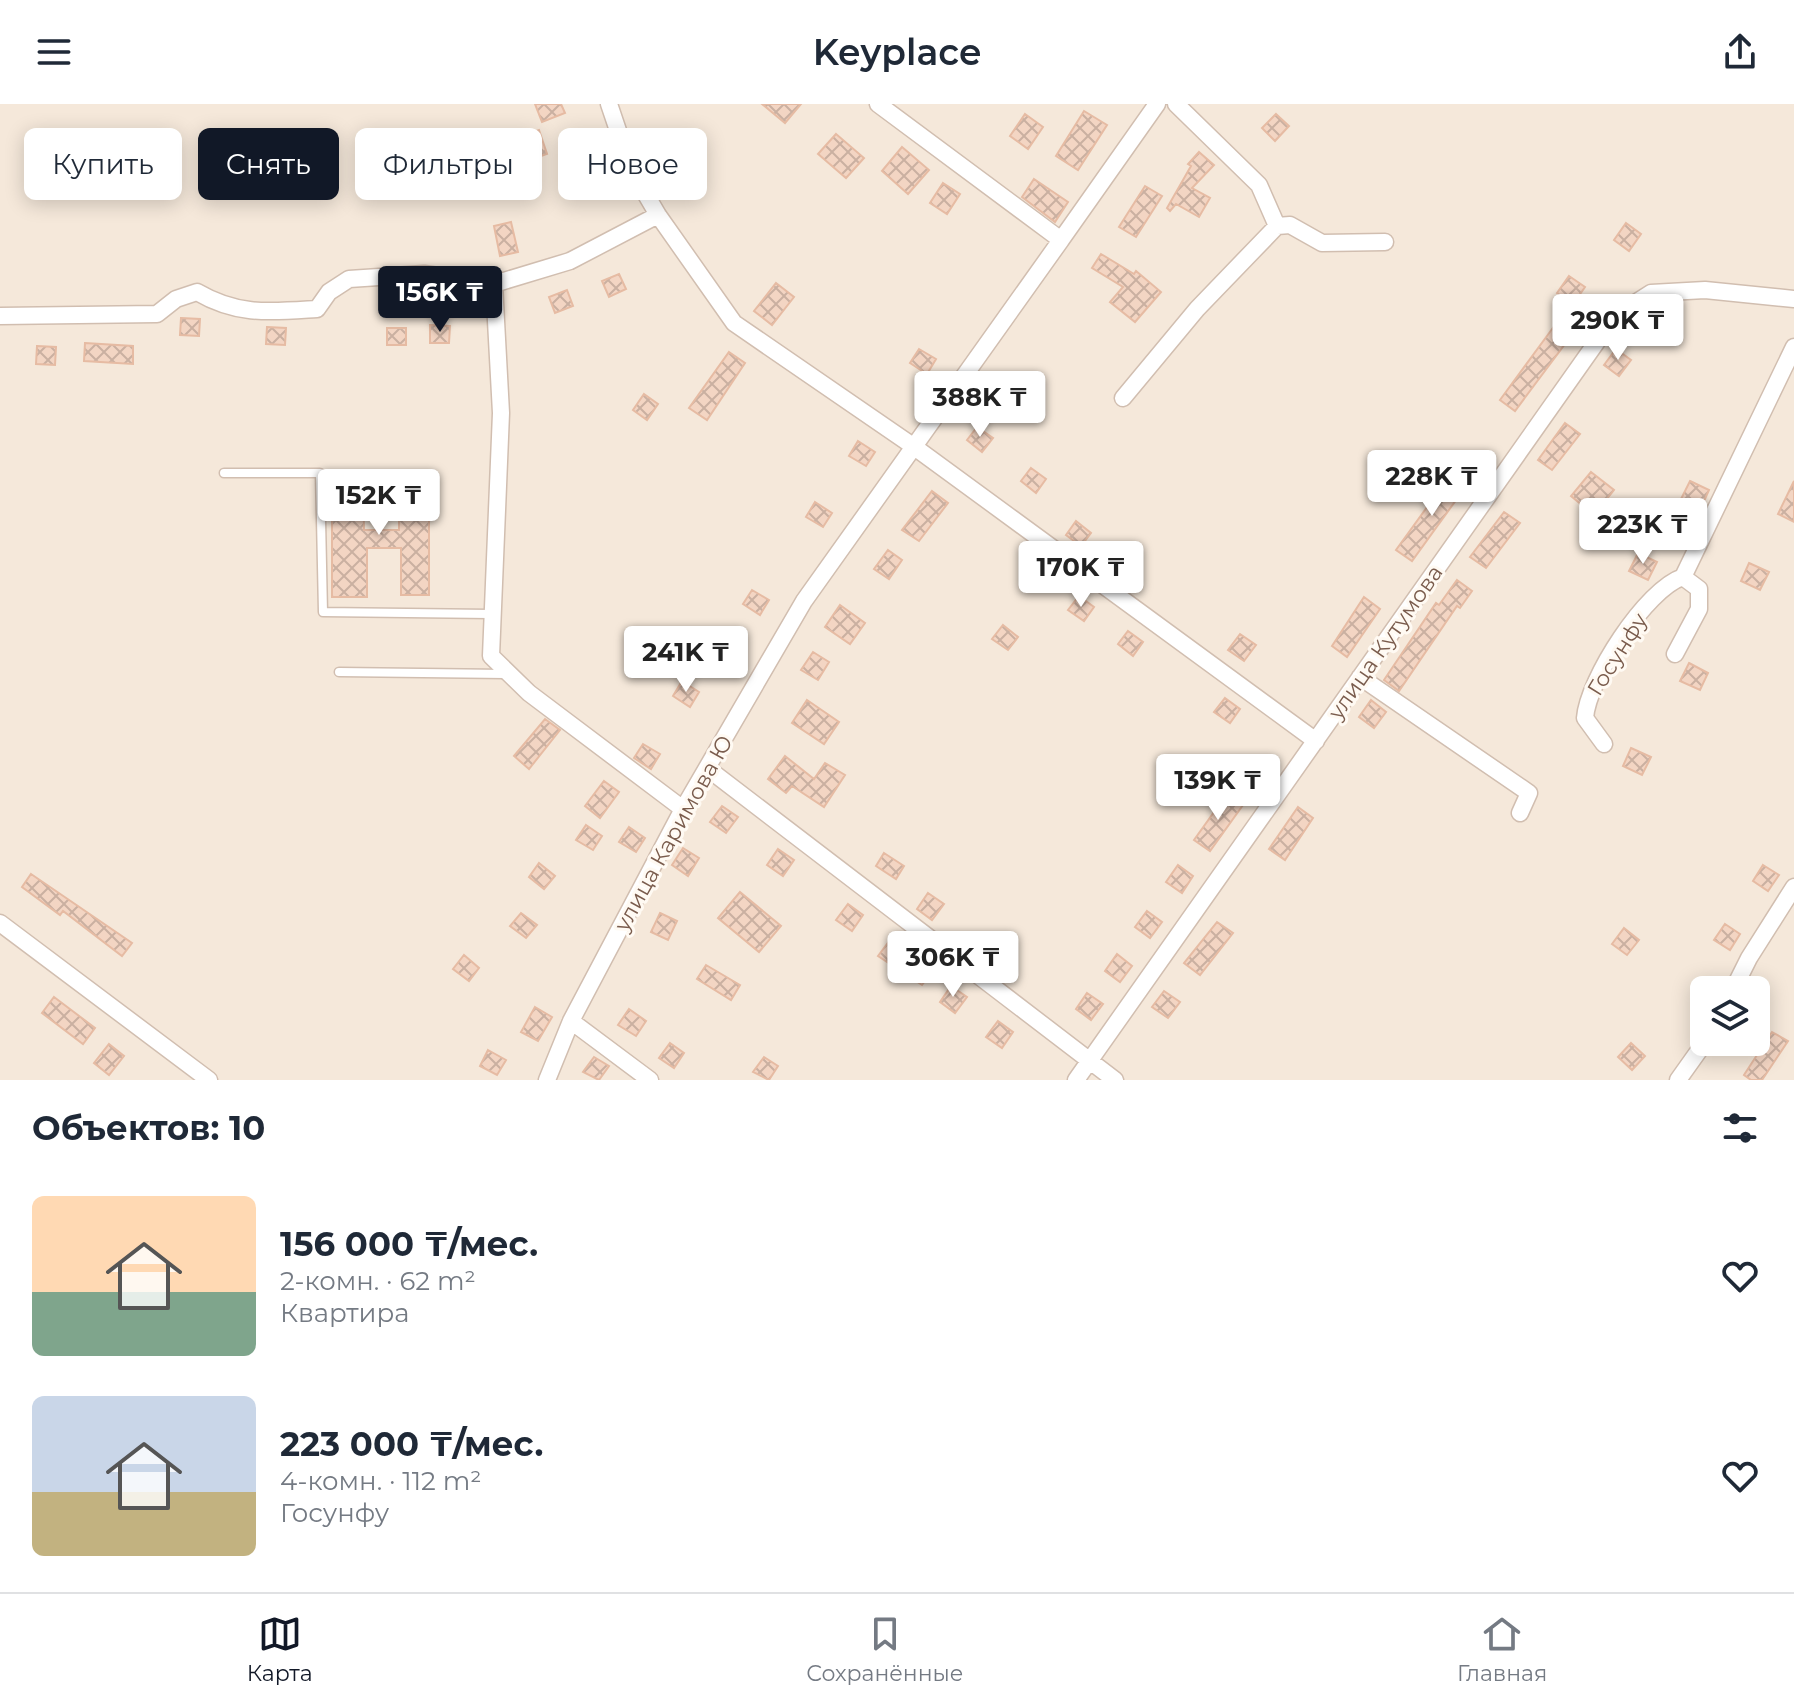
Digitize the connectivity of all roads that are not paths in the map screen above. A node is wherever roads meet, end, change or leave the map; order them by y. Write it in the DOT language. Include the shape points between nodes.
graph roads {
  1 [pos="609,104"];
  2 [pos="878,104"];
  3 [pos="1157,104"];
  4 [pos="1176,104"];
  5 [pos="658,215"];
  6 [pos="1277,226"];
  7 [pos="1061,240"];
  8 [pos="1385,242"];
  9 [pos="494,284"];
  10 [pos="1794,299"];
  11 [pos="0,316"];
  12 [pos="1794,347"];
  13 [pos="1123,398"];
  14 [pos="913,446"];
  15 [pos="224,473"];
  16 [pos="1683,577"];
  17 [pos="491,614"];
  18 [pos="1675,654"];
  19 [pos="339,672"];
  20 [pos="508,674"];
  21 [pos="1360,677"];
  22 [pos="1316,741"];
  23 [pos="1604,744"];
  24 [pos="707,768"];
  25 [pos="683,809"];
  26 [pos="1520,813"];
  27 [pos="1794,887"];
  28 [pos="0,923"];
  29 [pos="1741,976"];
  30 [pos="571,1021"];
  31 [pos="1695,1056"];
  32 [pos="1090,1061"];
  33 [pos="209,1080"];
  34 [pos="547,1080"];
  35 [pos="650,1080"];
  36 [pos="1076,1080"];
  37 [pos="1115,1080"];
  38 [pos="1678,1080"];
  1 -- 5 [label="street" via="631,169"];
  2 -- 7 [label="street"];
  3 -- 7 [label="street, улица Каримова Ю"];
  4 -- 6 [label="street" via="1259,185"];
  5 -- 9 [label="street" via="570,261"];
  5 -- 14 [label="street" via="734,323"];
  6 -- 8 [label="street" via="1290,225 1322,243"];
  6 -- 13 [label="street" via="1197,309"];
  7 -- 14 [label="street, улица Каримова Ю"];
  9 -- 11 [label="street" via="424,274 349,279 329,292 317,309 223,308 197,292 157,314"];
  9 -- 17 [label="street" via="501,413"];
  10 -- 21 [label="street, улица Кутумова" via="1705,290 1651,293 1615,316"];
  12 -- 16 [label="street, Госунфу"];
  14 -- 22 [label="street"];
  14 -- 24 [label="street, улица Каримова Ю" via="804,601"];
  15 -- 17 [label="lane" via="320,473 323,612"];
  16 -- 18 [label="street" via="1699,589 1699,609"];
  16 -- 23 [label="street, Госунфу" via="1670,581 1629,628 1586,699 1585,718"];
  17 -- 20 [label="street" via="491,656"];
  19 -- 20 [label="lane"];
  20 -- 25 [label="street"];
  21 -- 22 [label="street, улица Кутумова"];
  21 -- 26 [label="street" via="1529,793"];
  22 -- 32 [label="street, улица Кутумова"];
  24 -- 25 [label="street, улица Каримова Ю"];
  24 -- 32 [label="street"];
  25 -- 30 [label="street, улица Каримова Ю"];
  27 -- 29 [label="street"];
  28 -- 33 [label="street"];
  30 -- 34 [label="street, улица Каримова Ю"];
  30 -- 35 [label="street"];
  31 -- 38 [label="street"];
  32 -- 36 [label="street, улица Кутумова"];
  32 -- 37 [label="street"];
}
